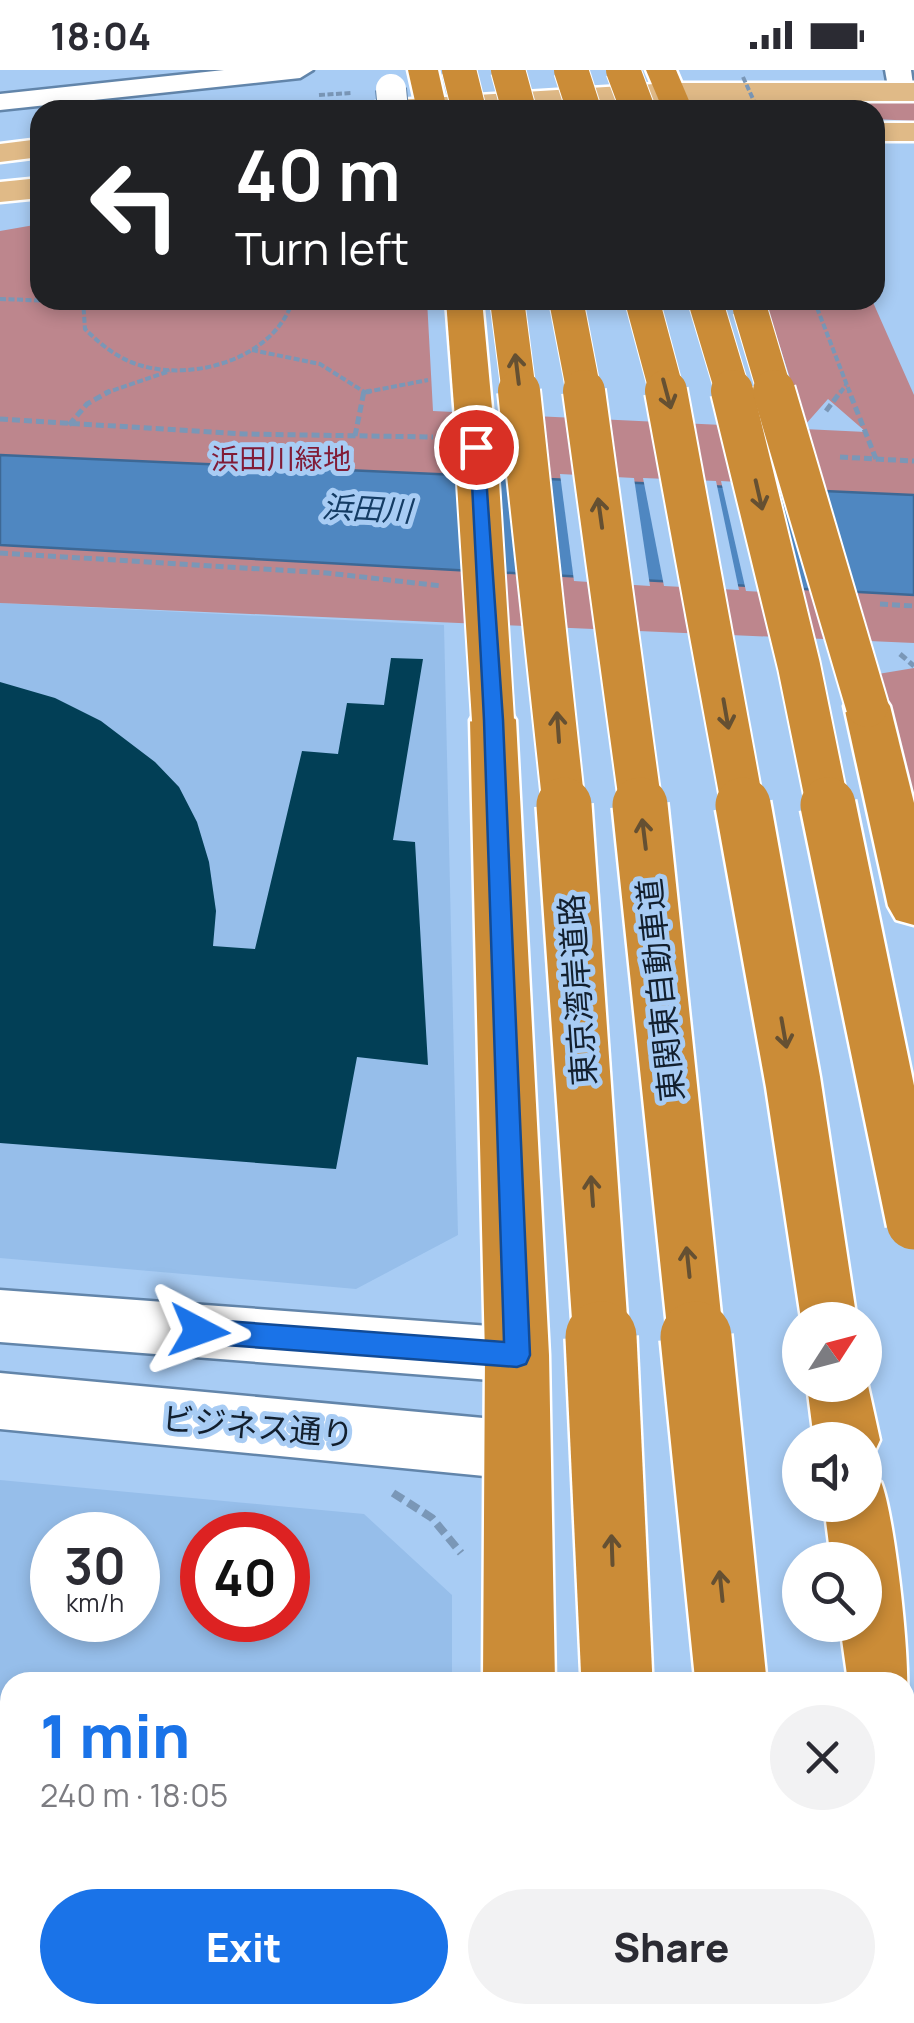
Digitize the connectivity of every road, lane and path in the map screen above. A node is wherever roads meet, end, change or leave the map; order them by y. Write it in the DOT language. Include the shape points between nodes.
graph roads {
  1 [pos="300,70"];
  2 [pos="423,70"];
  3 [pos="459,70"];
  4 [pos="508,70"];
  5 [pos="571,70"];
  6 [pos="622,70"];
  7 [pos="173,76"];
  8 [pos="743,77"];
  9 [pos="904,85"];
  10 [pos="670,91"];
  11 [pos="312,96"];
  12 [pos="355,100"];
  13 [pos="430,100"];
  14 [pos="466,100"];
  15 [pos="516,100"];
  16 [pos="536,100"];
  17 [pos="581,100"];
  18 [pos="634,100"];
  19 [pos="753,100"];
  20 [pos="0,102"];
  21 [pos="885,132"];
  22 [pos="914,132"];
  23 [pos="30,150"];
  24 [pos="0,154"];
  25 [pos="30,189"];
  26 [pos="0,192"];
  27 [pos="0,299"];
  28 [pos="30,300"];
  29 [pos="83,310"];
  30 [pos="291,310"];
  31 [pos="465,310"];
  32 [pos="509,310"];
  33 [pos="568,310"];
  34 [pos="645,310"];
  35 [pos="735,310"];
  36 [pos="736,310"];
  37 [pos="251,350"];
  38 [pos="173,369"];
  39 [pos="440,377"];
  40 [pos="847,384"];
  41 [pos="366,392"];
  42 [pos="825,412"];
  43 [pos="68,425"];
  44 [pos="355,436"];
  45 [pos="876,459"];
  46 [pos="914,462"];
  47 [pos="914,906"];
  48 [pos="914,1222"];
  49 [pos="826,1302"];
  50 [pos="0,1316"];
  51 [pos="517,1355"];
  52 [pos="0,1402"];
  53 [pos="516,1450"];
  54 [pos="388,1490"];
  55 [pos="860,1522"];
  56 [pos="462,1555"];
  57 [pos="519,1672"];
  58 [pos="617,1672"];
  59 [pos="731,1672"];
  60 [pos="882,1672"];
  1 -- 7 [label="street"];
  2 -- 13 [label="highway"];
  3 -- 14 [label="highway, bridge"];
  4 -- 15 [label="highway, bridge"];
  5 -- 17 [label="highway, bridge"];
  6 -- 18 [label="highway, bridge"];
  7 -- 20 [label="street"];
  8 -- 19 [label="path, bridge"];
  9 -- 10 [label="main road"];
  10 -- 16 [label="main road"];
  11 -- 12 [label="path"];
  21 -- 22 [label="main road"];
  23 -- 24 [label="main road"];
  25 -- 26 [label="main road"];
  27 -- 28 [label="path"];
  29 -- 38 [label="path" via="84,329 102,347 156,369"];
  30 -- 37 [label="path"];
  31 -- 51 [label="highway, bridge" via="493,720"];
  58 -- 32 [label="highway, 東京湾岸道路, one-way, bridge" via="605,1364 553,663"];
  59 -- 33 [label="highway, 東関東自動車道, one-way, bridge" via="645,840"];
  34 -- 49 [label="highway, one-way, bridge" via="672,414"];
  35 -- 48 [label="highway, one-way, bridge" via="746,442"];
  36 -- 47 [label="highway, bridge" via="867,706"];
  37 -- 38 [label="path"];
  37 -- 41 [label="path" via="320,364"];
  38 -- 43 [label="path" via="77,408"];
  39 -- 41 [label="path"];
  40 -- 42 [label="path"];
  41 -- 44 [label="path"];
  45 -- 46 [label="path"];
  50 -- 51 [label="street"];
  51 -- 53 [label="highway"];
  52 -- 53 [label="street, ビジネス通り"];
  53 -- 57 [label="highway"];
  54 -- 56 [label="path" via="420,1506"];
  55 -- 60 [label="highway"];
}
